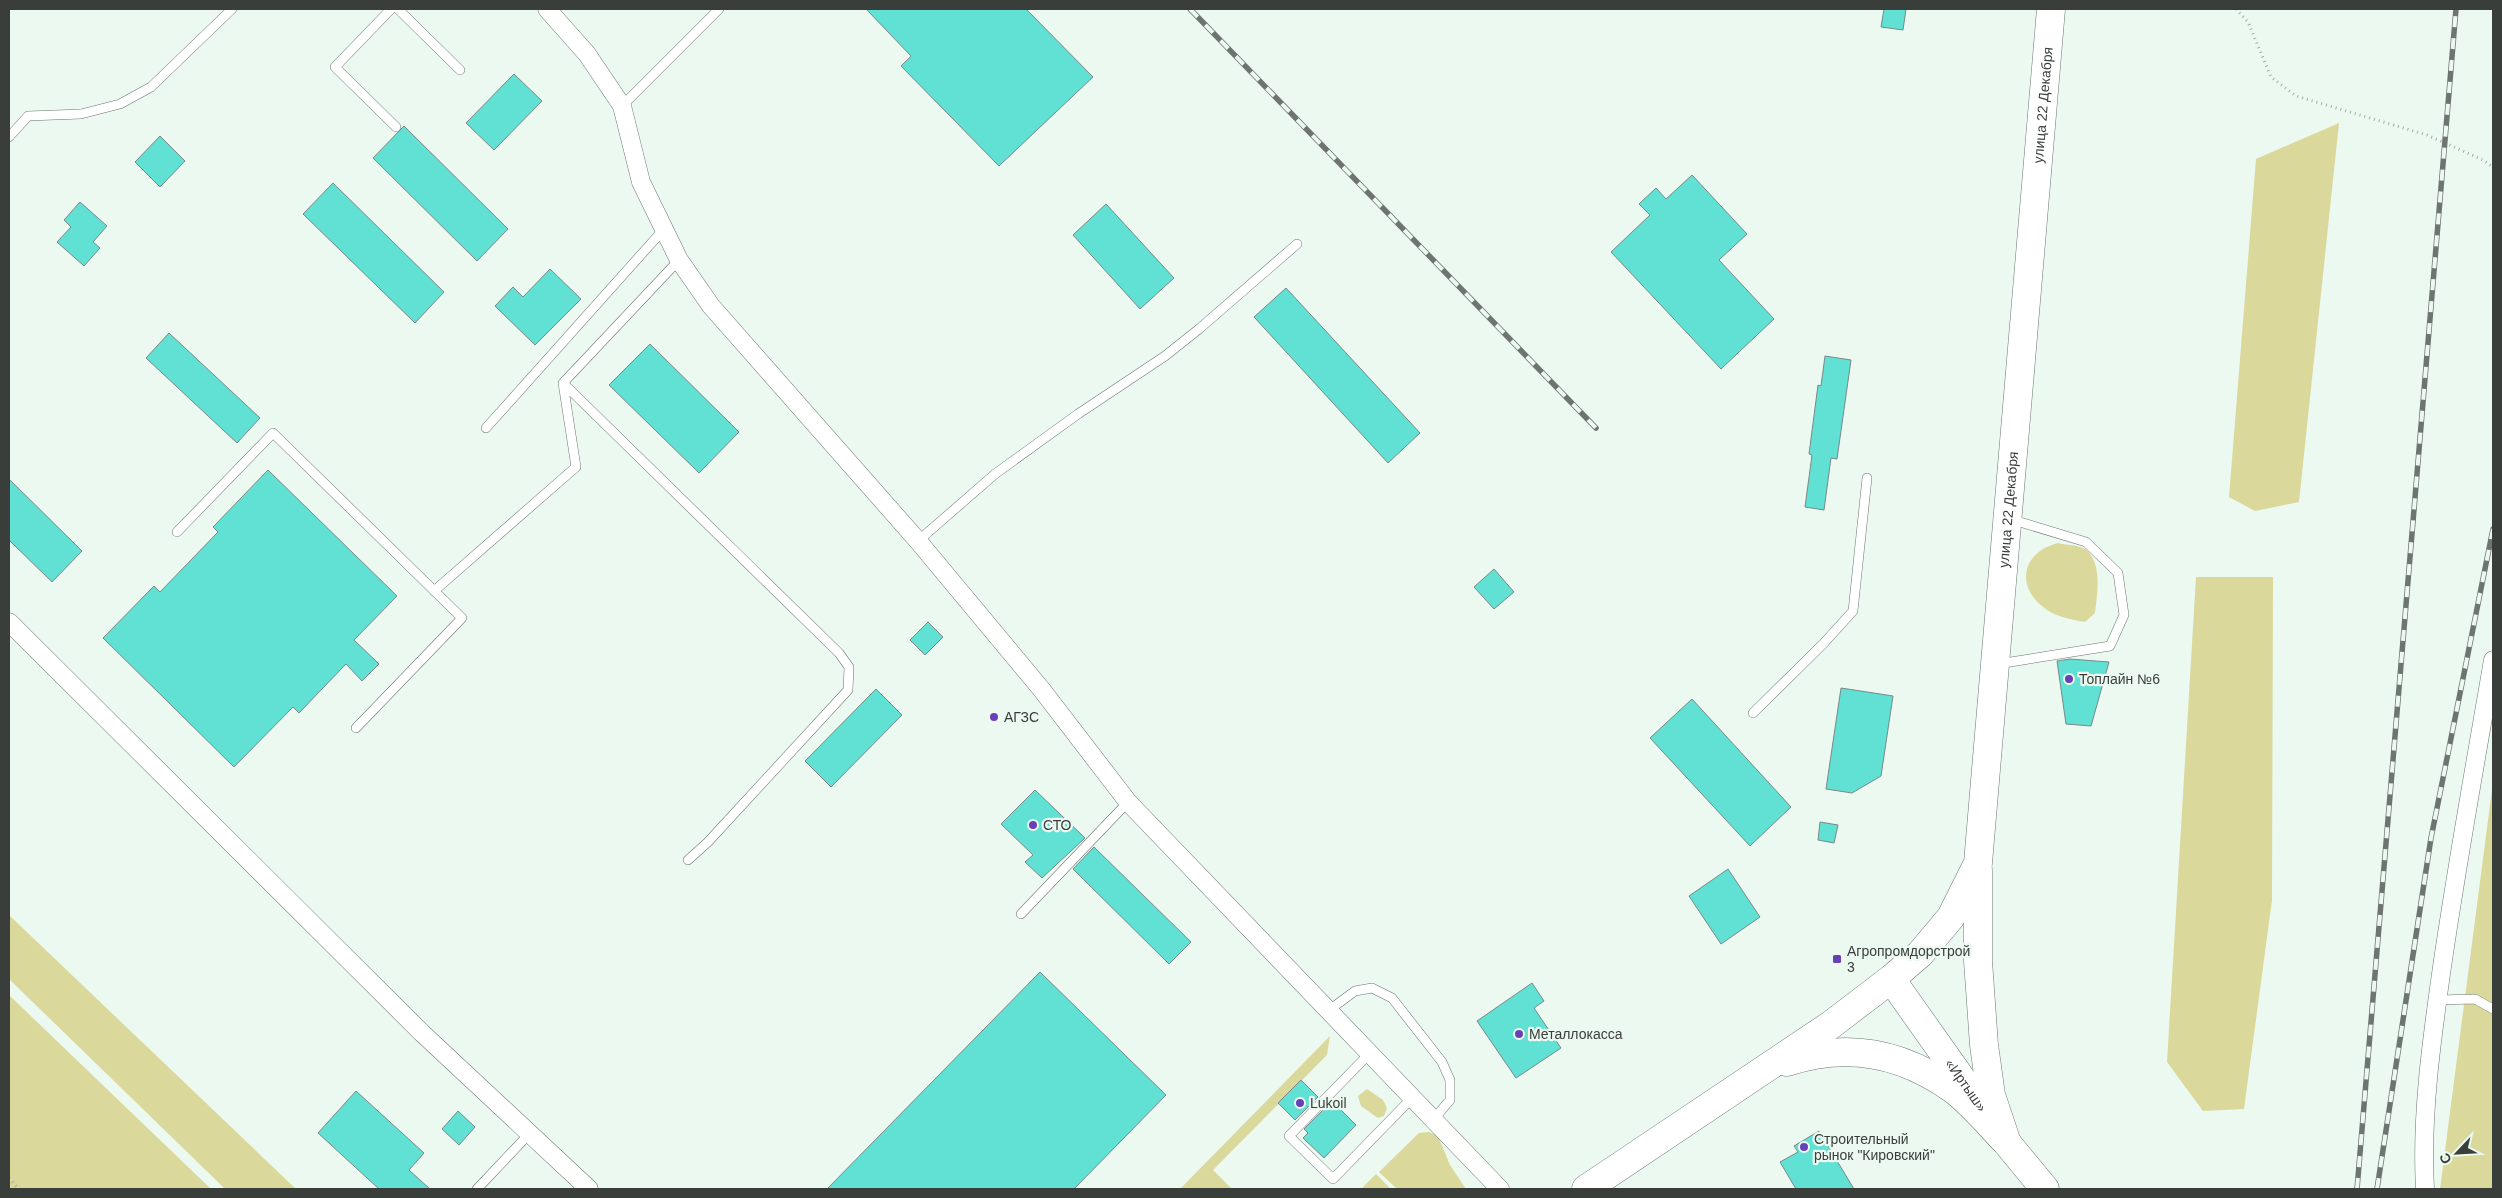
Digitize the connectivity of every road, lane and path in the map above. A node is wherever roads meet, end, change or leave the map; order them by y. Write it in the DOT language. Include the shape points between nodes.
graph roads {
  1 [pos="232,9"];
  2 [pos="391,9"];
  3 [pos="398,9"];
  4 [pos="547,9"];
  5 [pos="719,9"];
  6 [pos="2051,9"];
  7 [pos="2236,9"];
  8 [pos="460,70"];
  9 [pos="622,106"];
  10 [pos="396,127"];
  11 [pos="9,137"];
  12 [pos="2493,167"];
  13 [pos="664,229"];
  14 [pos="1297,244"];
  15 [pos="680,260"];
  16 [pos="562,383"];
  17 [pos="486,428"];
  18 [pos="1867,478"];
  19 [pos="2007,518"];
  20 [pos="177,532"];
  21 [pos="918,541"];
  22 [pos="434,591"];
  23 [pos="9,622"];
  24 [pos="2493,660"];
  25 [pos="1995,665"];
  26 [pos="1753,713"];
  27 [pos="356,728"];
  28 [pos="1128,802"];
  29 [pos="688,860"];
  30 [pos="1978,864"];
  31 [pos="1021,914"];
  32 [pos="1891,979"];
  33 [pos="2438,1000"];
  34 [pos="2493,1009"];
  35 [pos="1328,1011"];
  36 [pos="1369,1054"];
  37 [pos="1766,1069"];
  38 [pos="1412,1098"];
  39 [pos="1433,1120"];
  40 [pos="530,1133"];
  41 [pos="2007,1143"];
  42 [pos="9,1178"];
  43 [pos="19,1189"];
  44 [pos="478,1189"];
  45 [pos="589,1189"];
  46 [pos="1500,1189"];
  47 [pos="1586,1189"];
  48 [pos="2045,1189"];
  49 [pos="2424,1189"];
  1 -- 11 [label="lane" via="151,87 120,104 81,114 28,116"];
  2 -- 10 [label="lane" via="335,67"];
  3 -- 8 [label="lane"];
  4 -- 9 [label="street" via="587,54"];
  5 -- 9 [label="lane"];
  6 -- 19 [label="main road, улица 22 Декабря"];
  7 -- 12 [label="path" via="2248,22 2271,78 2296,96 2427,135"];
  9 -- 13 [label="street" via="641,182"];
  13 -- 15 [label="street"];
  13 -- 17 [label="lane"];
  14 -- 21 [label="lane" via="1165,356 995,474"];
  15 -- 16 [label="lane"];
  15 -- 21 [label="street" via="712,306"];
  16 -- 22 [label="lane" via="576,467"];
  16 -- 29 [label="lane" via="839,653 849,667 848,690"];
  18 -- 26 [label="lane" via="1853,611"];
  19 -- 25 [label="main road, улица 22 Декабря"];
  19 -- 25 [label="lane" via="2086,542 2118,573 2124,615 2110,646"];
  20 -- 22 [label="lane" via="274,433"];
  21 -- 28 [label="street" via="1042,690"];
  22 -- 27 [label="lane" via="462,618"];
  23 -- 40 [label="street" via="422,1033"];
  24 -- 33 [label="street" via="2455,875"];
  25 -- 30 [label="main road, улица 22 Декабря"];
  28 -- 31 [label="lane"];
  28 -- 35 [label="street"];
  30 -- 32 [label="main road, улица 22 Декабря" via="1951,917 1920,954"];
  30 -- 41 [label="main road" via="1978,961 1984,1045 1991,1095"];
  32 -- 37 [label="main road, улица 22 Декабря"];
  32 -- 41 [label="main road, «Иртыш»"];
  33 -- 34 [label="lane" via="2475,999"];
  33 -- 49 [label="street" via="2431,1047"];
  35 -- 36 [label="street"];
  35 -- 39 [label="lane" via="1355,991 1372,988 1392,998 1442,1062 1450,1080 1450,1100"];
  36 -- 38 [label="street"];
  36 -- 38 [label="lane" via="1289,1136 1333,1179"];
  37 -- 41 [label="main road" via="1830,1052 1878,1054 1914,1066 1955,1091"];
  37 -- 47 [label="main road, улица 22 Декабря"];
  38 -- 39 [label="street"];
  39 -- 46 [label="street"];
  40 -- 44 [label="lane"];
  40 -- 45 [label="street"];
  41 -- 48 [label="main road, «Иртыш»"];
  42 -- 43 [label="path"];
}
